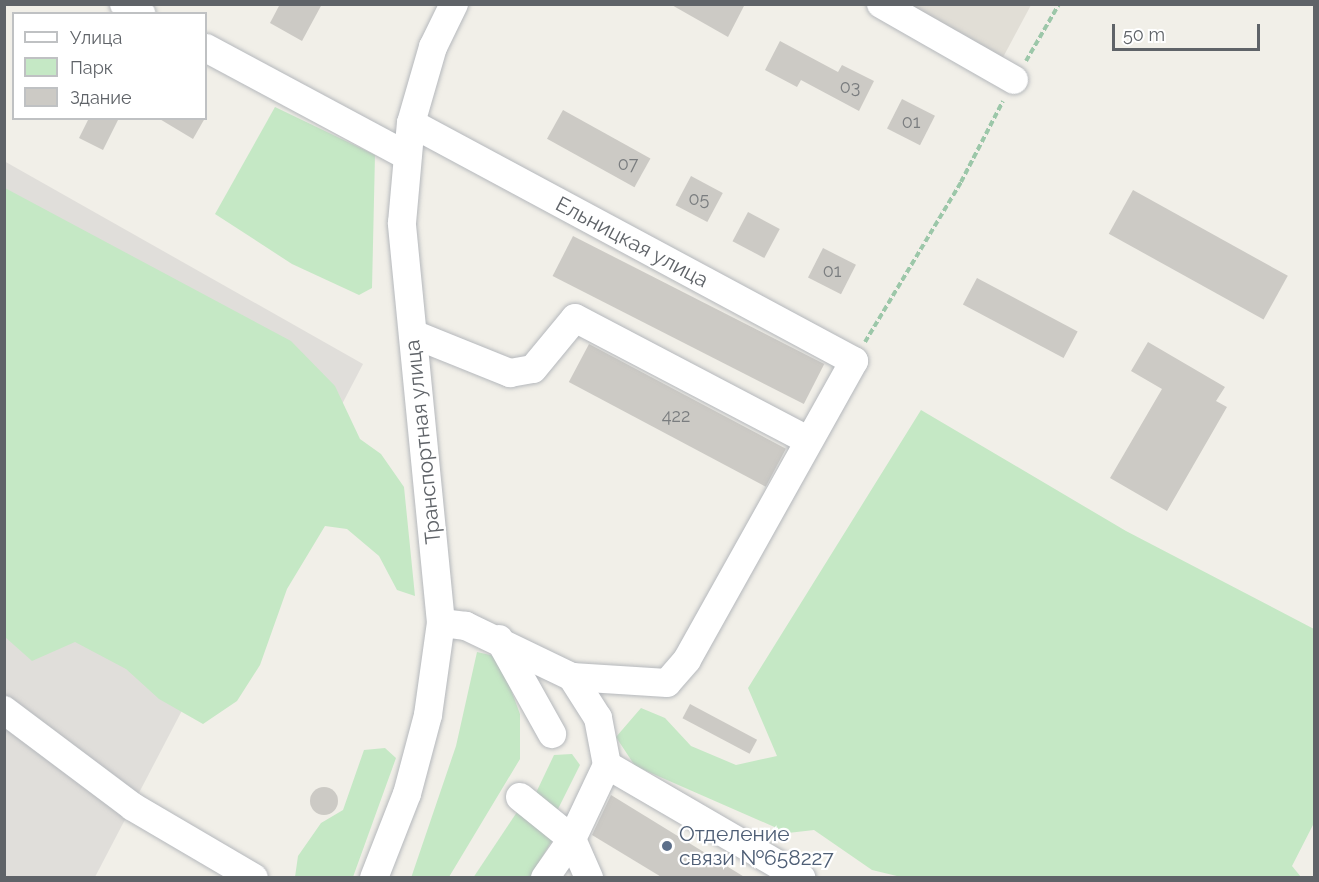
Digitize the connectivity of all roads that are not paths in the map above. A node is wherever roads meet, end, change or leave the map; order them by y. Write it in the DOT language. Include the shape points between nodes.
graph roads {
  1 [pos="124,4"];
  2 [pos="454,4"];
  3 [pos="881,4"];
  4 [pos="138,12"];
  5 [pos="207,49"];
  6 [pos="1014,80"];
  7 [pos="411,123"];
  8 [pos="407,156"];
  9 [pos="413,334"];
  10 [pos="809,441"];
  11 [pos="441,623"];
  12 [pos="499,639"];
  13 [pos="572,677"];
  14 [pos="4,710"];
  15 [pos="552,734"];
  16 [pos="607,765"];
  17 [pos="520,797"];
  18 [pos="572,839"];
  19 [pos="254,878"];
  20 [pos="374,878"];
  21 [pos="544,878"];
  22 [pos="590,878"];
  23 [pos="801,878"];
  1 -- 4 [label="street"];
  2 -- 7 [label="street, Транспортная улица" via="433,47"];
  3 -- 6 [label="street"];
  5 -- 8 [label="street"];
  7 -- 8 [label="street, Транспортная улица"];
  7 -- 10 [label="street, Ельницкая улица" via="854,361"];
  8 -- 9 [label="street, Транспортная улица" via="402,223"];
  9 -- 10 [label="street" via="510,373 533,369 575,318"];
  9 -- 11 [label="street, Транспортная улица"];
  10 -- 13 [label="street" via="687,660 667,683"];
  11 -- 12 [label="street" via="466,626"];
  11 -- 20 [label="street, Транспортная улица" via="428,715 407,794"];
  12 -- 13 [label="street"];
  12 -- 15 [label="street"];
  13 -- 16 [label="street" via="598,718"];
  14 -- 19 [label="street" via="133,807"];
  16 -- 18 [label="street"];
  16 -- 23 [label="street"];
  17 -- 18 [label="street"];
  18 -- 21 [label="street"];
  18 -- 22 [label="street"];
}
